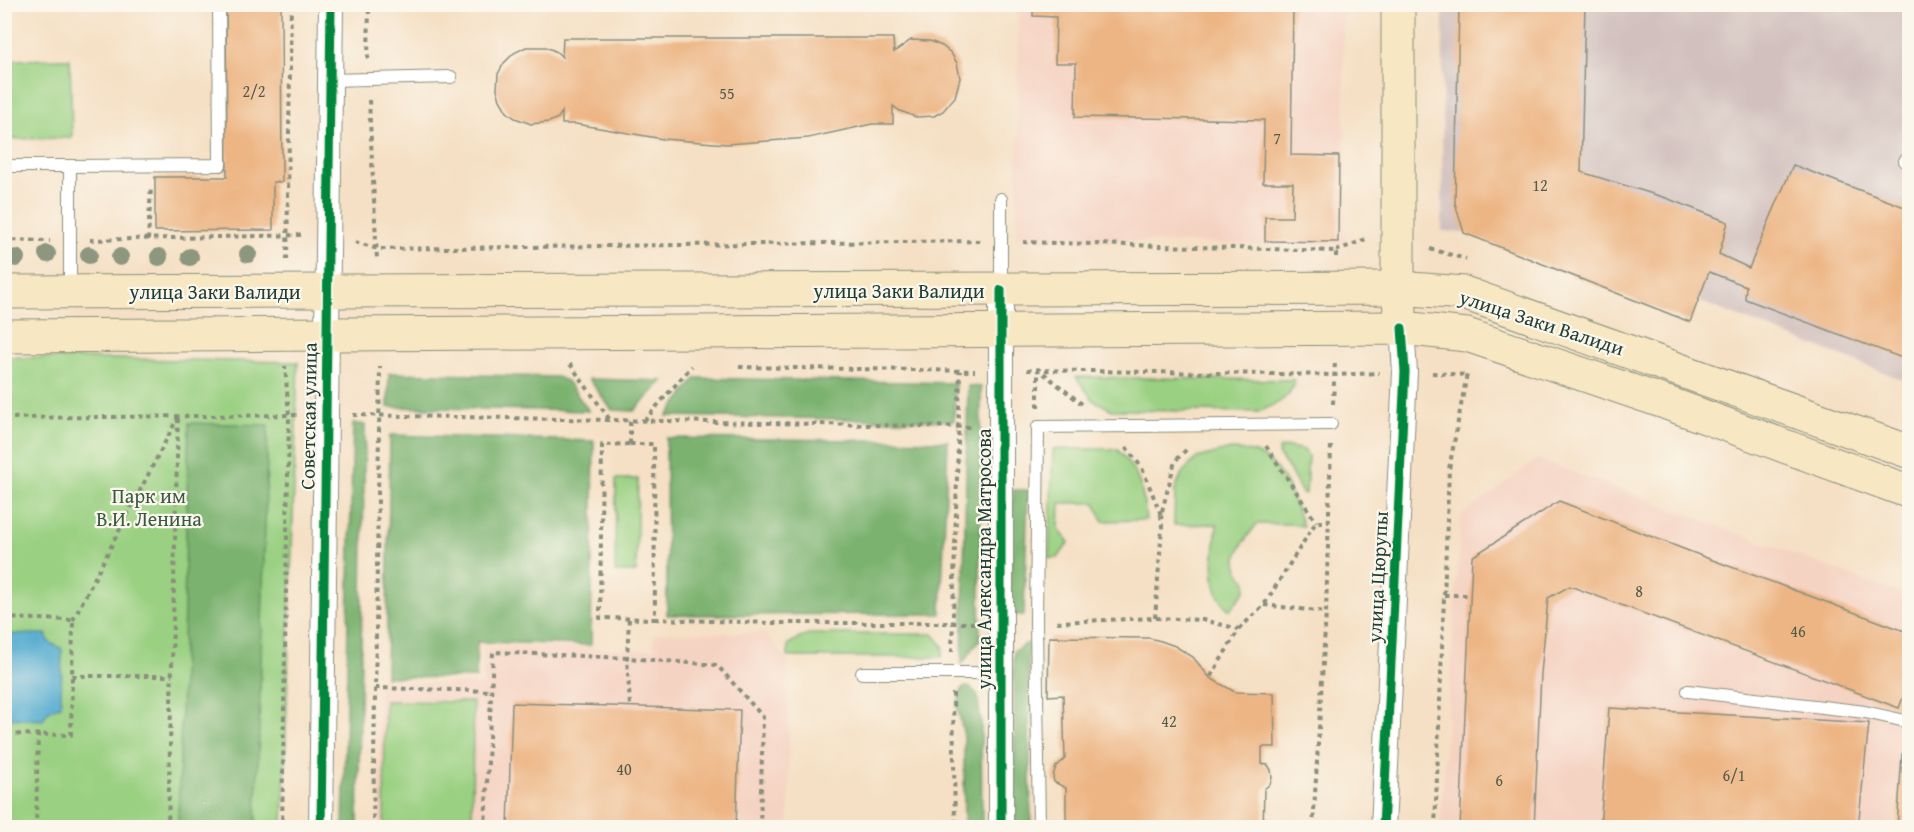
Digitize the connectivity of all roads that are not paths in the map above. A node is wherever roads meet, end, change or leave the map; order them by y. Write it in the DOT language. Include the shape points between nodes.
graph roads {
  1 [pos="219,4"];
  2 [pos="331,4"];
  3 [pos="1398,4"];
  4 [pos="451,77"];
  5 [pos="330,80"];
  6 [pos="6,166"];
  7 [pos="70,166"];
  8 [pos="1001,199"];
  9 [pos="1398,288"];
  10 [pos="1001,290"];
  11 [pos="328,291"];
  12 [pos="4,292"];
  13 [pos="70,292"];
  14 [pos="1402,327"];
  15 [pos="1001,330"];
  16 [pos="327,335"];
  17 [pos="4,336"];
  18 [pos="1331,424"];
  19 [pos="1910,452"];
  20 [pos="1910,492"];
  21 [pos="862,673"];
  22 [pos="1001,673"];
  23 [pos="1688,691"];
  24 [pos="1910,722"];
  25 [pos="321,828"];
  26 [pos="1000,828"];
  27 [pos="1039,828"];
  28 [pos="1383,828"];
  1 -- 7 [label="lane" via="220,165"];
  2 -- 5 [label="street, Советская улица"];
  3 -- 9 [label="main road, улица Цюрупы"];
  4 -- 5 [label="lane"];
  5 -- 11 [label="street, Советская улица"];
  6 -- 7 [label="lane"];
  7 -- 13 [label="lane"];
  8 -- 10 [label="lane"];
  9 -- 10 [label="main road, улица Заки Валиди"];
  9 -- 14 [label="main road, улица Цюрупы"];
  9 -- 19 [label="main road, улица Заки Валиди" via="1464,293"];
  10 -- 11 [label="main road, улица Заки Валиди"];
  10 -- 15 [label="street, улица Александра Матросова"];
  11 -- 13 [label="main road, улица Заки Валиди"];
  11 -- 16 [label="street, Советская улица"];
  12 -- 13 [label="main road, улица Заки Валиди"];
  14 -- 15 [label="main road, улица Заки Валиди"];
  14 -- 20 [label="main road, улица Заки Валиди" via="1467,335"];
  14 -- 28 [label="street, улица Цюрупы" via="1406,372"];
  15 -- 16 [label="main road, улица Заки Валиди"];
  15 -- 22 [label="street, улица Александра Матросова"];
  16 -- 17 [label="main road, улица Заки Валиди"];
  16 -- 25 [label="street, Советская улица"];
  18 -- 27 [label="lane" via="1038,427"];
  21 -- 22 [label="lane"];
  22 -- 26 [label="street, улица Александра Матросова"];
  23 -- 24 [label="lane" via="1865,712"];
}
